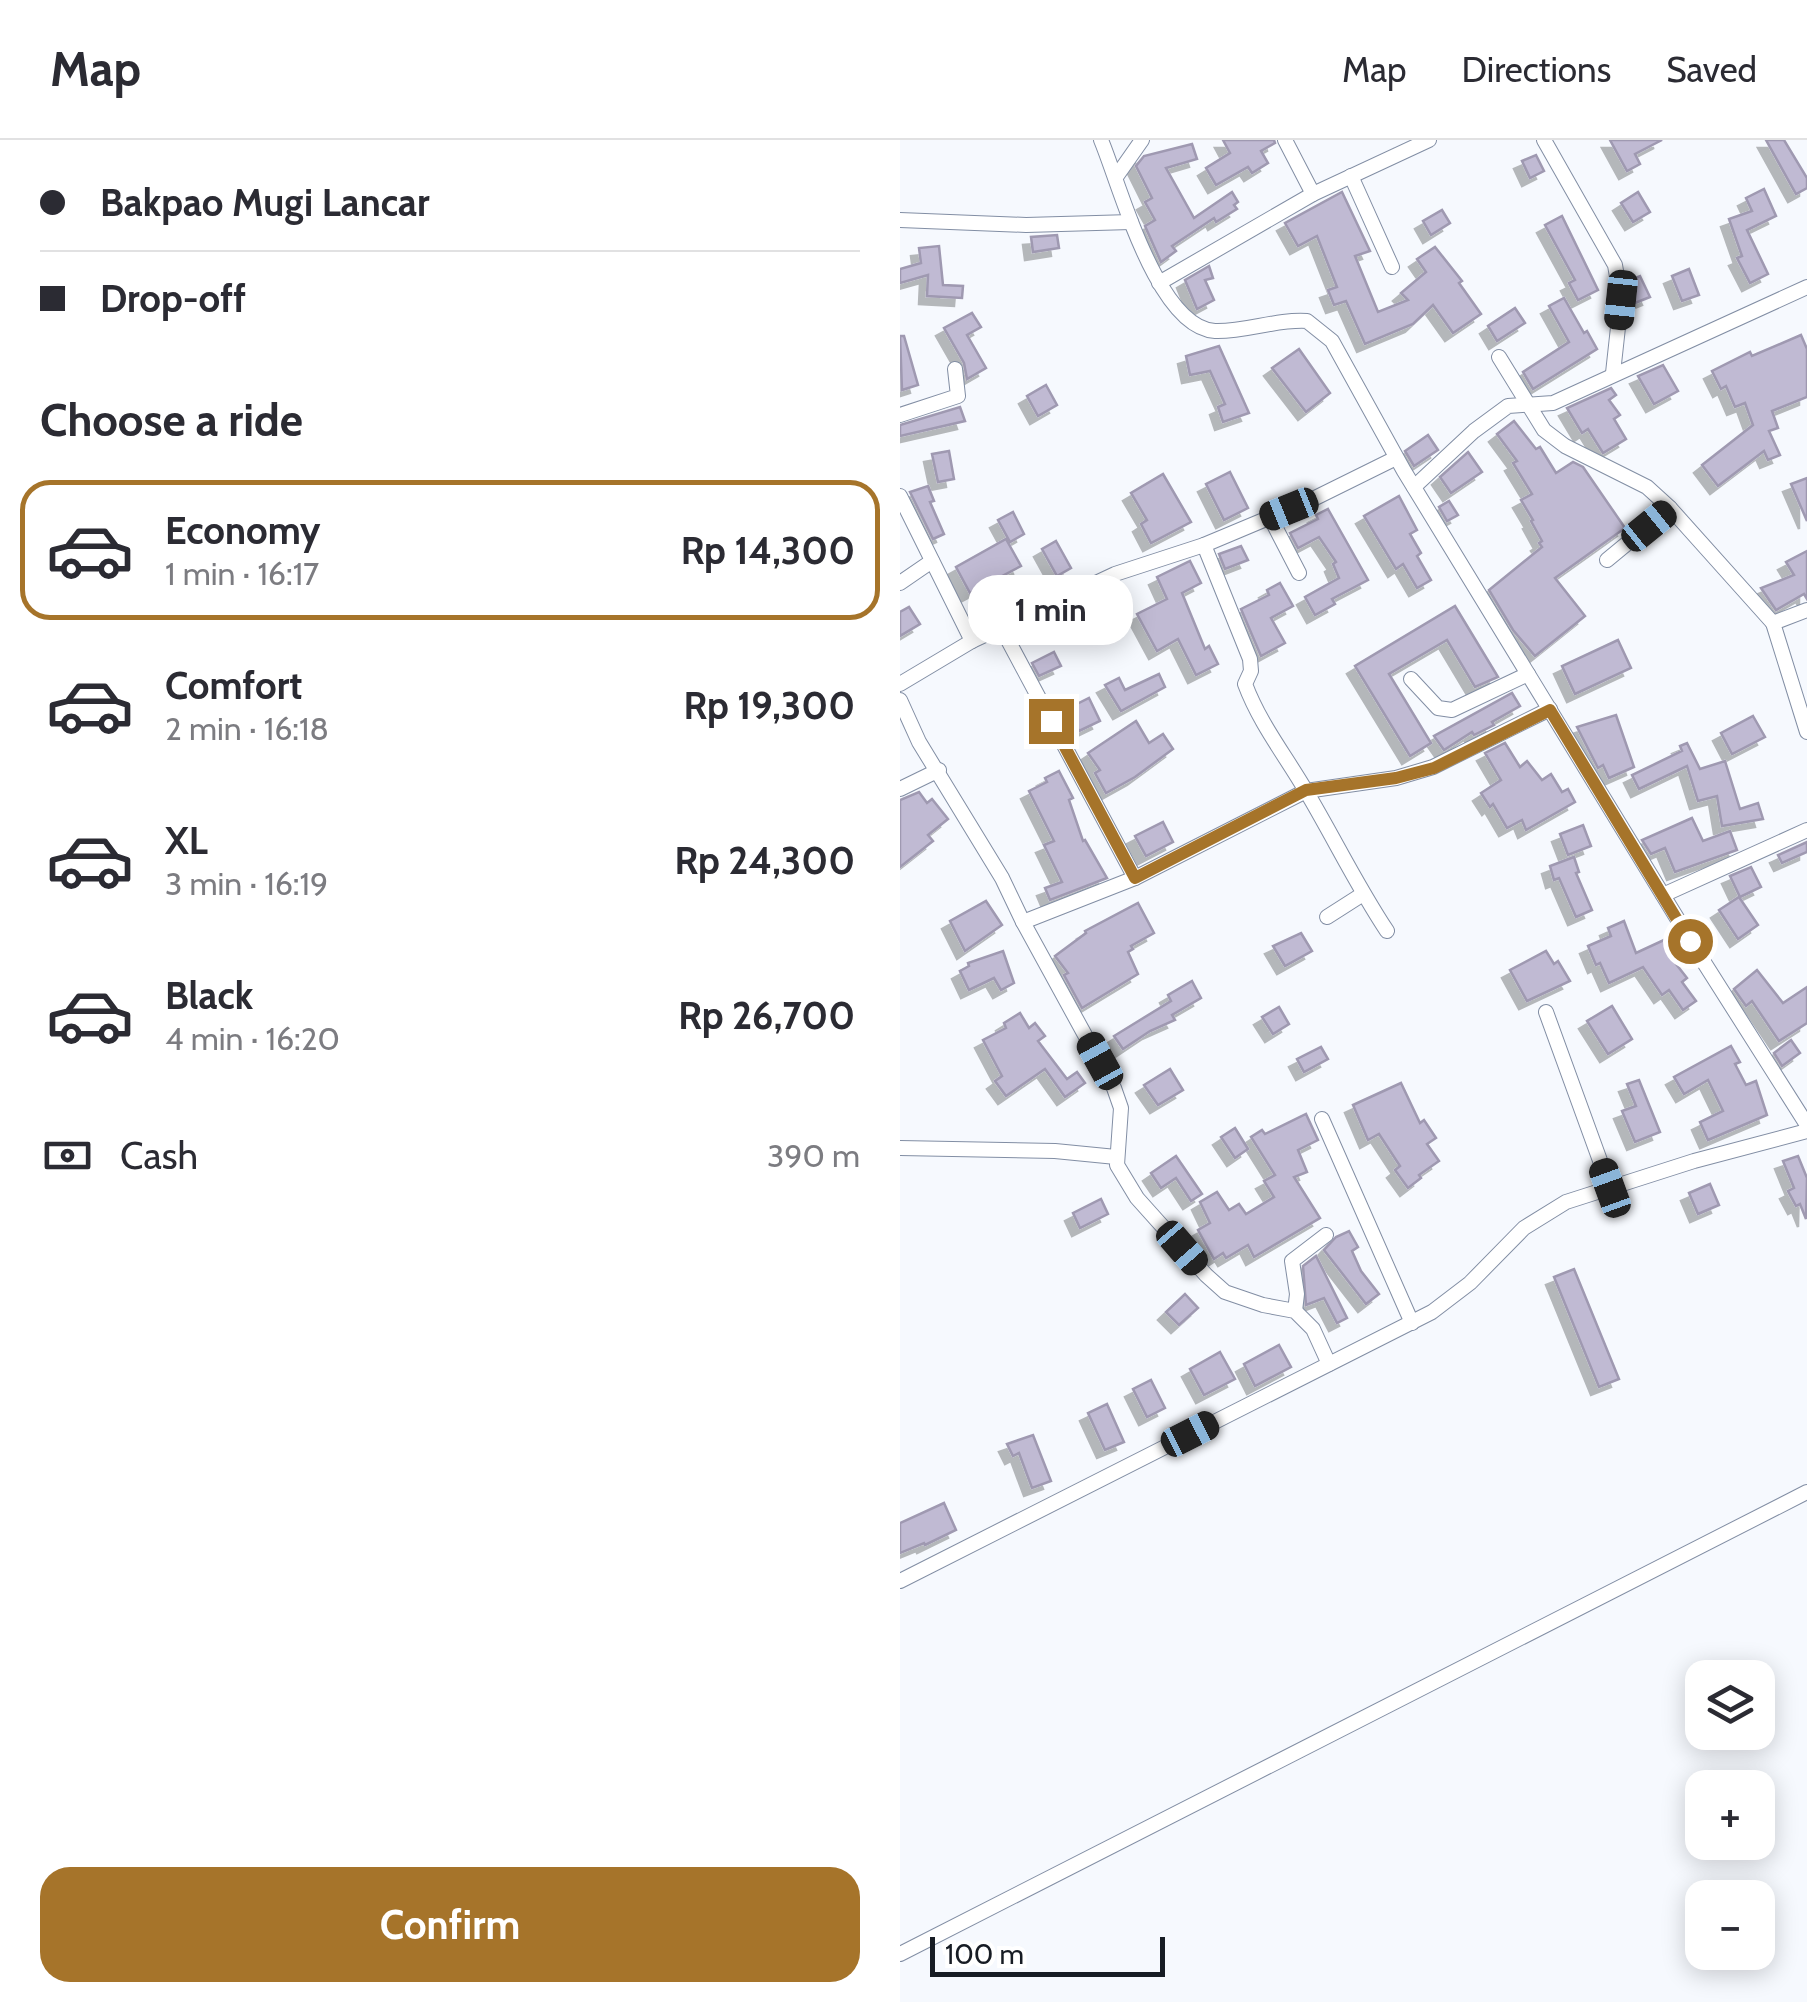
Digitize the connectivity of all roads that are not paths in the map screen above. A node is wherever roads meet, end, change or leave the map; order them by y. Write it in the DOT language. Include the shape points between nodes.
graph roads {
  1 [pos="1100,140"];
  2 [pos="1142,140"];
  3 [pos="1285,140"];
  4 [pos="1429,140"];
  5 [pos="1544,140"];
  6 [pos="1351,176"];
  7 [pos="1116,177"];
  8 [pos="1314,194"];
  9 [pos="900,220"];
  10 [pos="1131,222"];
  11 [pos="1392,266"];
  12 [pos="1159,282"];
  13 [pos="1807,286"];
  14 [pos="1499,357"];
  15 [pos="955,369"];
  16 [pos="1613,373"];
  17 [pos="1530,404"];
  18 [pos="900,415"];
  19 [pos="1396,458"];
  20 [pos="1414,487"];
  21 [pos="900,496"];
  22 [pos="1670,508"];
  23 [pos="1270,516"];
  24 [pos="1204,545"];
  25 [pos="1606,560"];
  26 [pos="932,561"];
  27 [pos="1299,573"];
  28 [pos="900,583"];
  29 [pos="1807,610"];
  30 [pos="1773,623"];
  31 [pos="1001,627"];
  32 [pos="972,641"];
  33 [pos="1528,674"];
  34 [pos="1411,679"];
  35 [pos="900,684"];
  36 [pos="901,705"];
  37 [pos="1550,710"];
  38 [pos="1807,732"];
  39 [pos="939,770"];
  40 [pos="900,789"];
  41 [pos="1306,790"];
  42 [pos="1807,830"];
  43 [pos="1135,878"];
  44 [pos="1362,894"];
  45 [pos="1663,895"];
  46 [pos="1326,917"];
  47 [pos="1023,922"];
  48 [pos="1387,931"];
  49 [pos="1546,1012"];
  50 [pos="1322,1119"];
  51 [pos="1807,1128"];
  52 [pos="900,1148"];
  53 [pos="1116,1158"];
  54 [pos="1610,1188"];
  55 [pos="1326,1234"];
  56 [pos="1295,1310"];
  57 [pos="1412,1324"];
  58 [pos="1329,1364"];
  59 [pos="1807,1492"];
  60 [pos="900,1581"];
  61 [pos="900,1954"];
  1 -- 7 [label="street"];
  2 -- 7 [label="street"];
  3 -- 8 [label="street"];
  4 -- 6 [label="street"];
  5 -- 16 [label="street" via="1615,265 1621,300"];
  6 -- 8 [label="street"];
  6 -- 11 [label="street"];
  7 -- 10 [label="street"];
  8 -- 12 [label="street"];
  9 -- 10 [label="street"];
  10 -- 12 [label="street"];
  12 -- 19 [label="street" via="1203,328 1292,320 1320,329"];
  13 -- 16 [label="street"];
  14 -- 17 [label="street"];
  15 -- 18 [label="street" via="958,396"];
  16 -- 17 [label="street" via="1553,404"];
  17 -- 20 [label="street" via="1499,412"];
  17 -- 22 [label="street" via="1554,440 1646,487"];
  19 -- 20 [label="street"];
  19 -- 23 [label="street"];
  20 -- 33 [label="street"];
  21 -- 26 [label="street"];
  22 -- 25 [label="street"];
  22 -- 30 [label="street"];
  23 -- 24 [label="street"];
  23 -- 27 [label="street"];
  24 -- 31 [label="street" via="1115,574"];
  24 -- 41 [label="street" via="1250,659 1251,700"];
  26 -- 28 [label="street"];
  26 -- 32 [label="street"];
  29 -- 30 [label="street"];
  30 -- 38 [label="street"];
  31 -- 32 [label="street"];
  31 -- 43 [label="street"];
  32 -- 35 [label="street"];
  33 -- 34 [label="street" via="1452,710 1438,708"];
  33 -- 37 [label="street"];
  36 -- 39 [label="street"];
  37 -- 41 [label="street" via="1434,768"];
  37 -- 45 [label="street"];
  39 -- 40 [label="street"];
  39 -- 47 [label="street"];
  41 -- 43 [label="street"];
  41 -- 44 [label="street"];
  42 -- 45 [label="street"];
  43 -- 47 [label="street"];
  44 -- 46 [label="street"];
  44 -- 48 [label="street"];
  45 -- 51 [label="street"];
  47 -- 53 [label="street" via="1114,1088 1121,1108"];
  49 -- 54 [label="street"];
  50 -- 57 [label="street"];
  51 -- 54 [label="street"];
  52 -- 53 [label="street"];
  53 -- 56 [label="street" via="1137,1198 1215,1284 1236,1297"];
  54 -- 57 [label="street" via="1542,1215 1470,1283"];
  55 -- 56 [label="street" via="1292,1261"];
  56 -- 58 [label="street" via="1313,1329"];
  57 -- 58 [label="street"];
  58 -- 60 [label="street"];
  59 -- 61 [label="street"];
}
